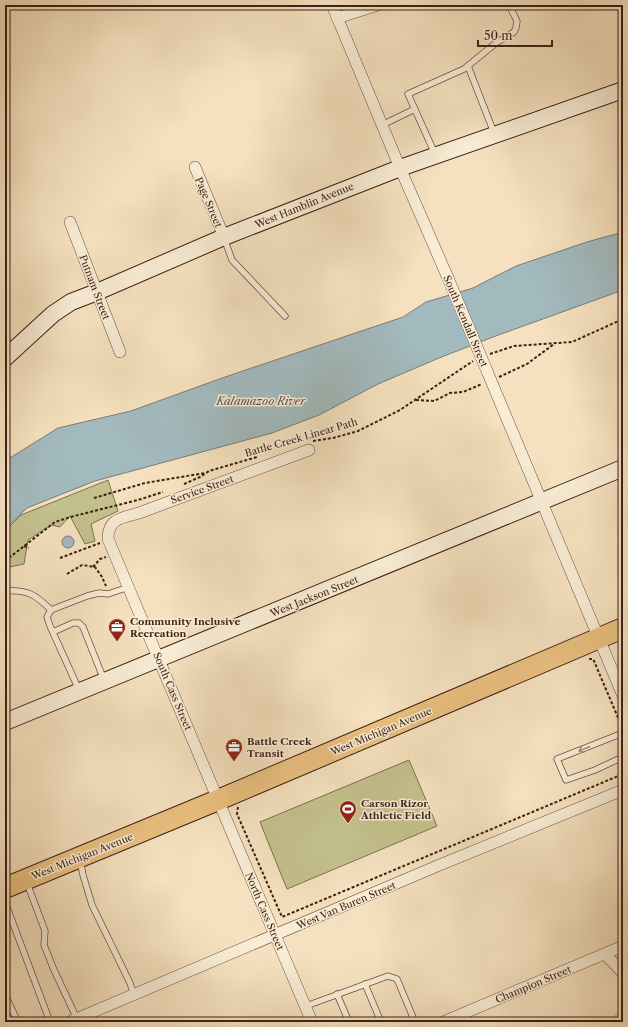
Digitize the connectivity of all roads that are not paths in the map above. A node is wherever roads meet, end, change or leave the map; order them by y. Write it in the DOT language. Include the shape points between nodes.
graph roads {
  1 [pos="332,5"];
  2 [pos="378,5"];
  3 [pos="509,5"];
  4 [pos="337,18"];
  5 [pos="468,66"];
  6 [pos="623,90"];
  7 [pos="415,109"];
  8 [pos="382,125"];
  9 [pos="495,135"];
  10 [pos="436,155"];
  11 [pos="195,167"];
  12 [pos="400,168"];
  13 [pos="70,222"];
  14 [pos="224,237"];
  15 [pos="97,292"];
  16 [pos="285,316"];
  17 [pos="120,352"];
  18 [pos="5,358"];
  19 [pos="308,446"];
  20 [pos="623,468"];
  21 [pos="542,502"];
  22 [pos="108,539"];
  23 [pos="128,584"];
  24 [pos="5,591"];
  25 [pos="51,610"];
  26 [pos="623,628"];
  27 [pos="53,632"];
  28 [pos="599,638"];
  29 [pos="160,660"];
  30 [pos="105,682"];
  31 [pos="80,692"];
  32 [pos="623,696"];
  33 [pos="5,722"];
  34 [pos="622,732"];
  35 [pos="623,741"];
  36 [pos="623,756"];
  37 [pos="623,790"];
  38 [pos="218,800"];
  39 [pos="80,857"];
  40 [pos="26,879"];
  41 [pos="5,888"];
  42 [pos="5,902"];
  43 [pos="275,935"];
  44 [pos="623,946"];
  45 [pos="605,954"];
  46 [pos="623,973"];
  47 [pos="365,984"];
  48 [pos="337,994"];
  49 [pos="5,995"];
  50 [pos="134,995"];
  51 [pos="306,1006"];
  52 [pos="623,1017"];
  53 [pos="73,1020"];
  54 [pos="18,1022"];
  55 [pos="50,1022"];
  56 [pos="312,1022"];
  57 [pos="349,1022"];
  58 [pos="381,1022"];
  59 [pos="415,1022"];
  60 [pos="446,1022"];
  61 [pos="617,1022"];
  1 -- 4 [label="street, South Kendall Street"];
  2 -- 4 [label="street"];
  3 -- 5 [label="lane" via="517,22 514,32"];
  4 -- 8 [label="street, South Kendall Street"];
  5 -- 7 [label="lane" via="408,94"];
  5 -- 9 [label="lane"];
  6 -- 9 [label="street, West Hamblin Avenue"];
  7 -- 8 [label="lane"];
  7 -- 10 [label="lane"];
  8 -- 12 [label="street, South Kendall Street"];
  9 -- 10 [label="street, West Hamblin Avenue"];
  10 -- 12 [label="street, West Hamblin Avenue"];
  11 -- 14 [label="street, Page Street"];
  12 -- 14 [label="street, West Hamblin Avenue"];
  12 -- 21 [label="street, South Kendall Street, bridge"];
  13 -- 15 [label="street, Putnam Street"];
  14 -- 15 [label="street, West Hamblin Avenue"];
  14 -- 16 [label="lane" via="232,260"];
  15 -- 17 [label="street, Putnam Street"];
  15 -- 18 [label="street, West Hamblin Avenue" via="71,302 53,314"];
  19 -- 22 [label="street, Service Street" via="120,519 112,523 108,530"];
  20 -- 21 [label="street, West Jackson Street"];
  21 -- 28 [label="street, South Kendall Street"];
  21 -- 29 [label="street, West Jackson Street"];
  22 -- 23 [label="street, South Cass Street"];
  23 -- 25 [label="lane" via="108,594 87,596"];
  23 -- 29 [label="street, South Cass Street"];
  24 -- 25 [label="lane" via="28,592"];
  25 -- 27 [label="lane" via="48,617"];
  26 -- 28 [label="highway, West Michigan Avenue"];
  27 -- 30 [label="lane" via="73,623 80,623"];
  27 -- 31 [label="lane"];
  28 -- 32 [label="street, South Kendall Street"];
  28 -- 38 [label="highway, West Michigan Avenue"];
  29 -- 30 [label="street, West Jackson Street"];
  29 -- 38 [label="street, South Cass Street"];
  30 -- 31 [label="street, West Jackson Street"];
  31 -- 33 [label="street, West Jackson Street"];
  34 -- 35 [label="lane"];
  34 -- 36 [label="lane, one-way" via="558,759 566,780 595,770"];
  37 -- 43 [label="street, West Van Buren Street"];
  38 -- 39 [label="highway, West Michigan Avenue"];
  38 -- 43 [label="street, North Cass Street"];
  39 -- 40 [label="highway, West Michigan Avenue"];
  39 -- 50 [label="lane" via="92,905"];
  40 -- 41 [label="highway, West Michigan Avenue"];
  40 -- 53 [label="lane" via="45,931 44,945"];
  42 -- 55 [label="lane"];
  43 -- 50 [label="street, West Van Buren Street"];
  43 -- 51 [label="street, North Cass Street"];
  44 -- 45 [label="street, Champion Street"];
  45 -- 46 [label="street"];
  45 -- 60 [label="street, Champion Street"];
  47 -- 48 [label="lane"];
  47 -- 58 [label="lane"];
  47 -- 59 [label="lane" via="388,976 397,979"];
  48 -- 51 [label="lane"];
  48 -- 57 [label="lane"];
  49 -- 54 [label="lane"];
  50 -- 53 [label="street, West Van Buren Street"];
  51 -- 56 [label="street, North Cass Street"];
  52 -- 61 [label="street"];
}
